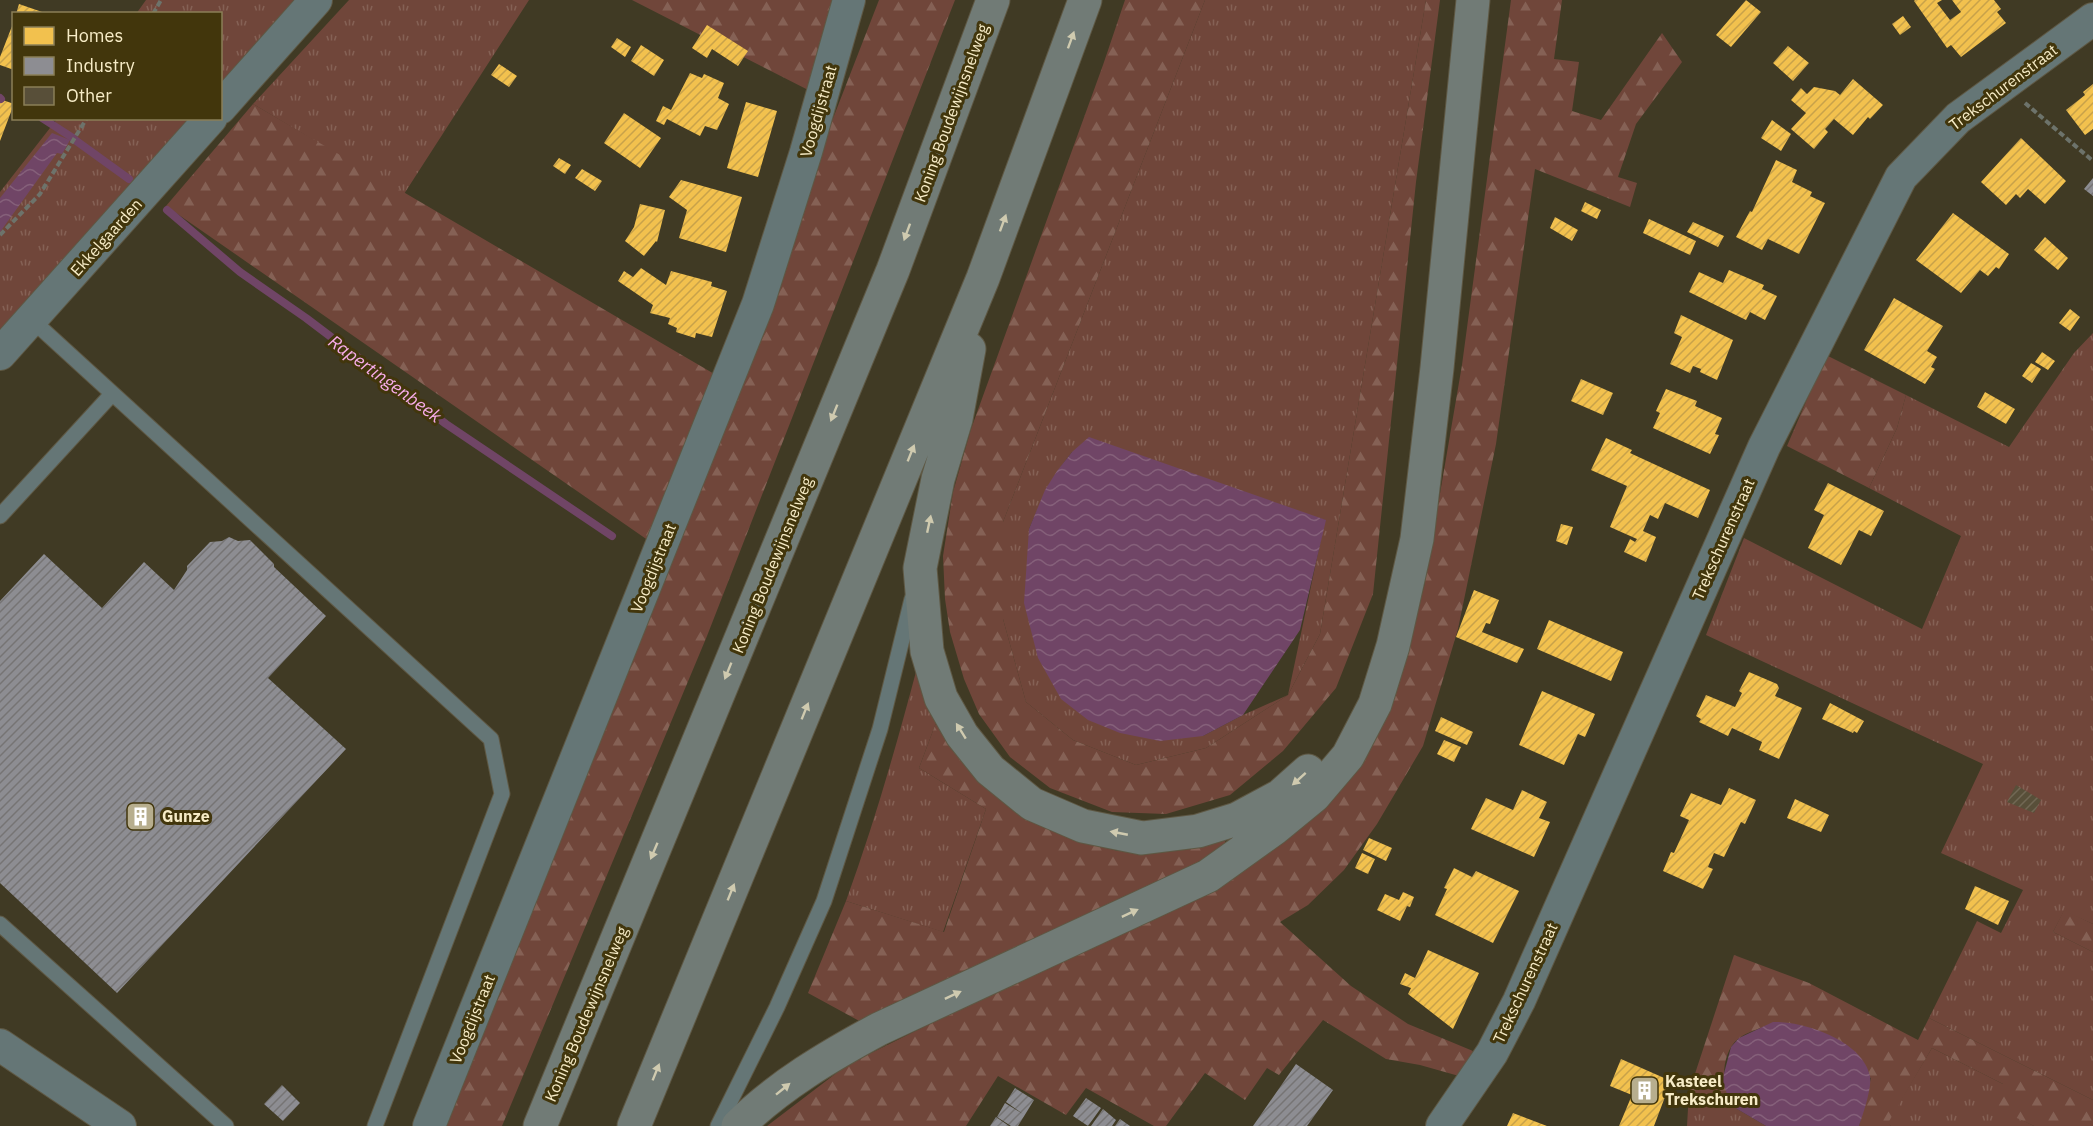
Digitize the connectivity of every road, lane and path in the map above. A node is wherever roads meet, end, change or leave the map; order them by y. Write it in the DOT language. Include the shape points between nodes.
graph roads {
  1 [pos="316,0"];
  2 [pos="849,0"];
  3 [pos="993,0"];
  4 [pos="1085,0"];
  5 [pos="1473,0"];
  6 [pos="2093,19"];
  7 [pos="2005,85"];
  8 [pos="222,106"];
  9 [pos="86,120"];
  10 [pos="209,120"];
  11 [pos="2093,161"];
  12 [pos="0,235"];
  13 [pos="983,278"];
  14 [pos="32,320"];
  15 [pos="0,354"];
  16 [pos="112,394"];
  17 [pos="0,516"];
  18 [pos="920,568"];
  19 [pos="1394,646"];
  20 [pos="0,924"];
  21 [pos="0,1045"];
  22 [pos="120,1126"];
  23 [pos="226,1126"];
  24 [pos="375,1126"];
  25 [pos="429,1126"];
  26 [pos="540,1126"];
  27 [pos="634,1126"];
  28 [pos="718,1126"];
  29 [pos="738,1126"];
  30 [pos="1442,1126"];
  1 -- 8 [label="street"];
  2 -- 25 [label="street, Voogdijstraat" via="758,304"];
  3 -- 26 [label="highway, Koning Boudewijnsnelweg, one-way" via="892,270"];
  13 -- 4 [label="highway, one-way"];
  5 -- 19 [label="highway" via="1417,539"];
  6 -- 7 [label="street, Trekschurenstraat"];
  7 -- 11 [label="path"];
  7 -- 30 [label="street, Trekschurenstraat" via="1958,118 1901,177 1764,447 1519,1001 1492,1053"];
  9 -- 12 [label="path" via="40,194"];
  10 -- 14 [label="street, Ekkelgaarden"];
  18 -- 13 [label="highway, one-way" via="938,479 956,419"];
  27 -- 13 [label="highway, one-way"];
  14 -- 15 [label="street, Ekkelgaarden"];
  14 -- 16 [label="lane"];
  16 -- 17 [label="lane"];
  16 -- 24 [label="lane" via="491,739 502,794"];
  19 -- 18 [label="highway, one-way" via="1351,717 1307,772 1280,796 1237,819 1198,831 1142,838 1083,826 1032,804 990,770 962,735 941,698 927,651"];
  18 -- 28 [label="lane" via="880,729 824,901"];
  29 -- 19 [label="highway, one-way" via="792,1082 879,1029 1208,876 1265,835 1314,796 1348,756 1375,704"];
  20 -- 23 [label="lane"];
  21 -- 22 [label="street"];
}
